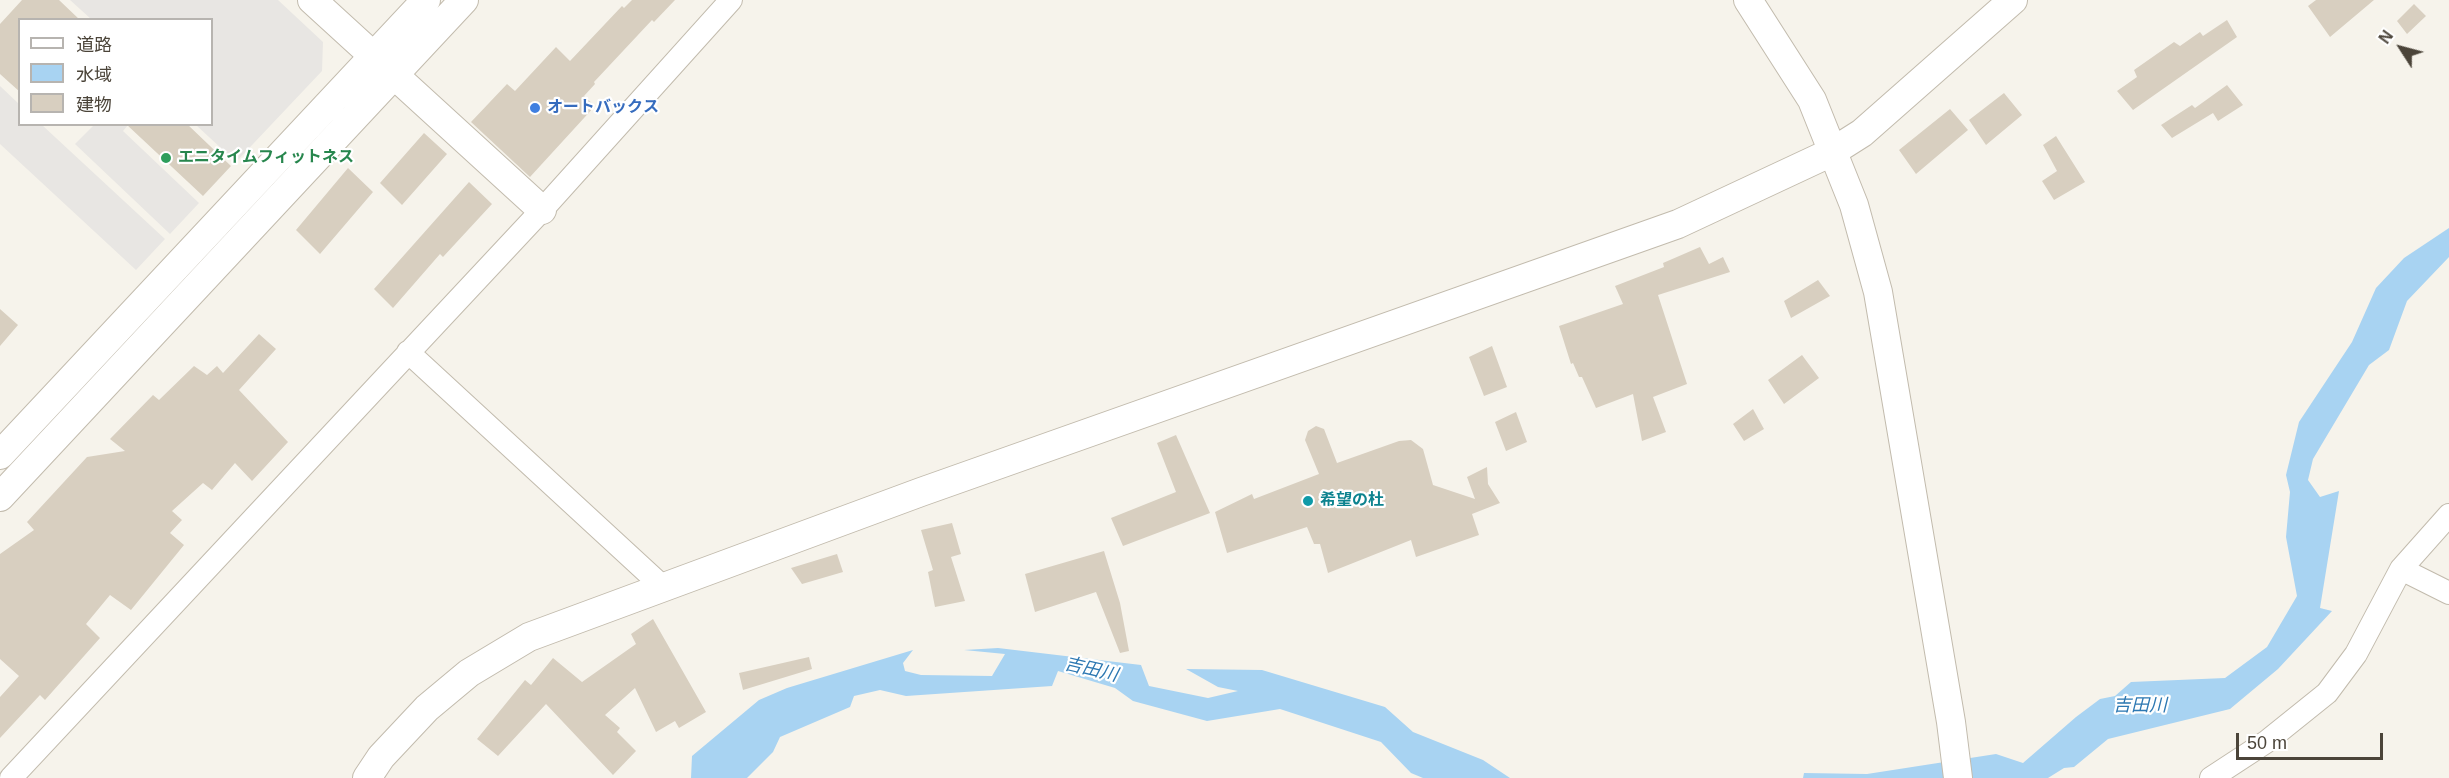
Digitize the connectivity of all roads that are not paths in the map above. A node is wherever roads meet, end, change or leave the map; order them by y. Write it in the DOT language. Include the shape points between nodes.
graph roads {
  1 [pos="312,0"];
  2 [pos="426,0"];
  3 [pos="464,0"];
  4 [pos="731,0"];
  5 [pos="1748,0"];
  6 [pos="2013,0"];
  7 [pos="373,56"];
  8 [pos="393,75"];
  9 [pos="1832,152"];
  10 [pos="542,210"];
  11 [pos="408,352"];
  12 [pos="0,455"];
  13 [pos="0,497"];
  14 [pos="2449,515"];
  15 [pos="2401,569"];
  16 [pos="662,586"];
  17 [pos="2449,593"];
  18 [pos="11,778"];
  19 [pos="367,778"];
  20 [pos="1958,778"];
  21 [pos="2211,778"];
  1 -- 7 [label="street"];
  2 -- 7 [label="street"];
  3 -- 8 [label="street"];
  4 -- 10 [label="street"];
  5 -- 9 [label="street" via="1812,100"];
  6 -- 9 [label="street" via="1862,134"];
  7 -- 8 [label="street"];
  7 -- 12 [label="street"];
  8 -- 10 [label="street"];
  8 -- 13 [label="street"];
  9 -- 16 [label="street" via="1678,224"];
  9 -- 20 [label="street" via="1854,205 1878,292"];
  10 -- 11 [label="street"];
  11 -- 16 [label="street"];
  11 -- 18 [label="street"];
  14 -- 15 [label="street"];
  15 -- 17 [label="street"];
  15 -- 21 [label="street" via="2356,654 2327,693 2266,742"];
  16 -- 19 [label="street" via="529,637 469,673 427,708 381,757"];
}
